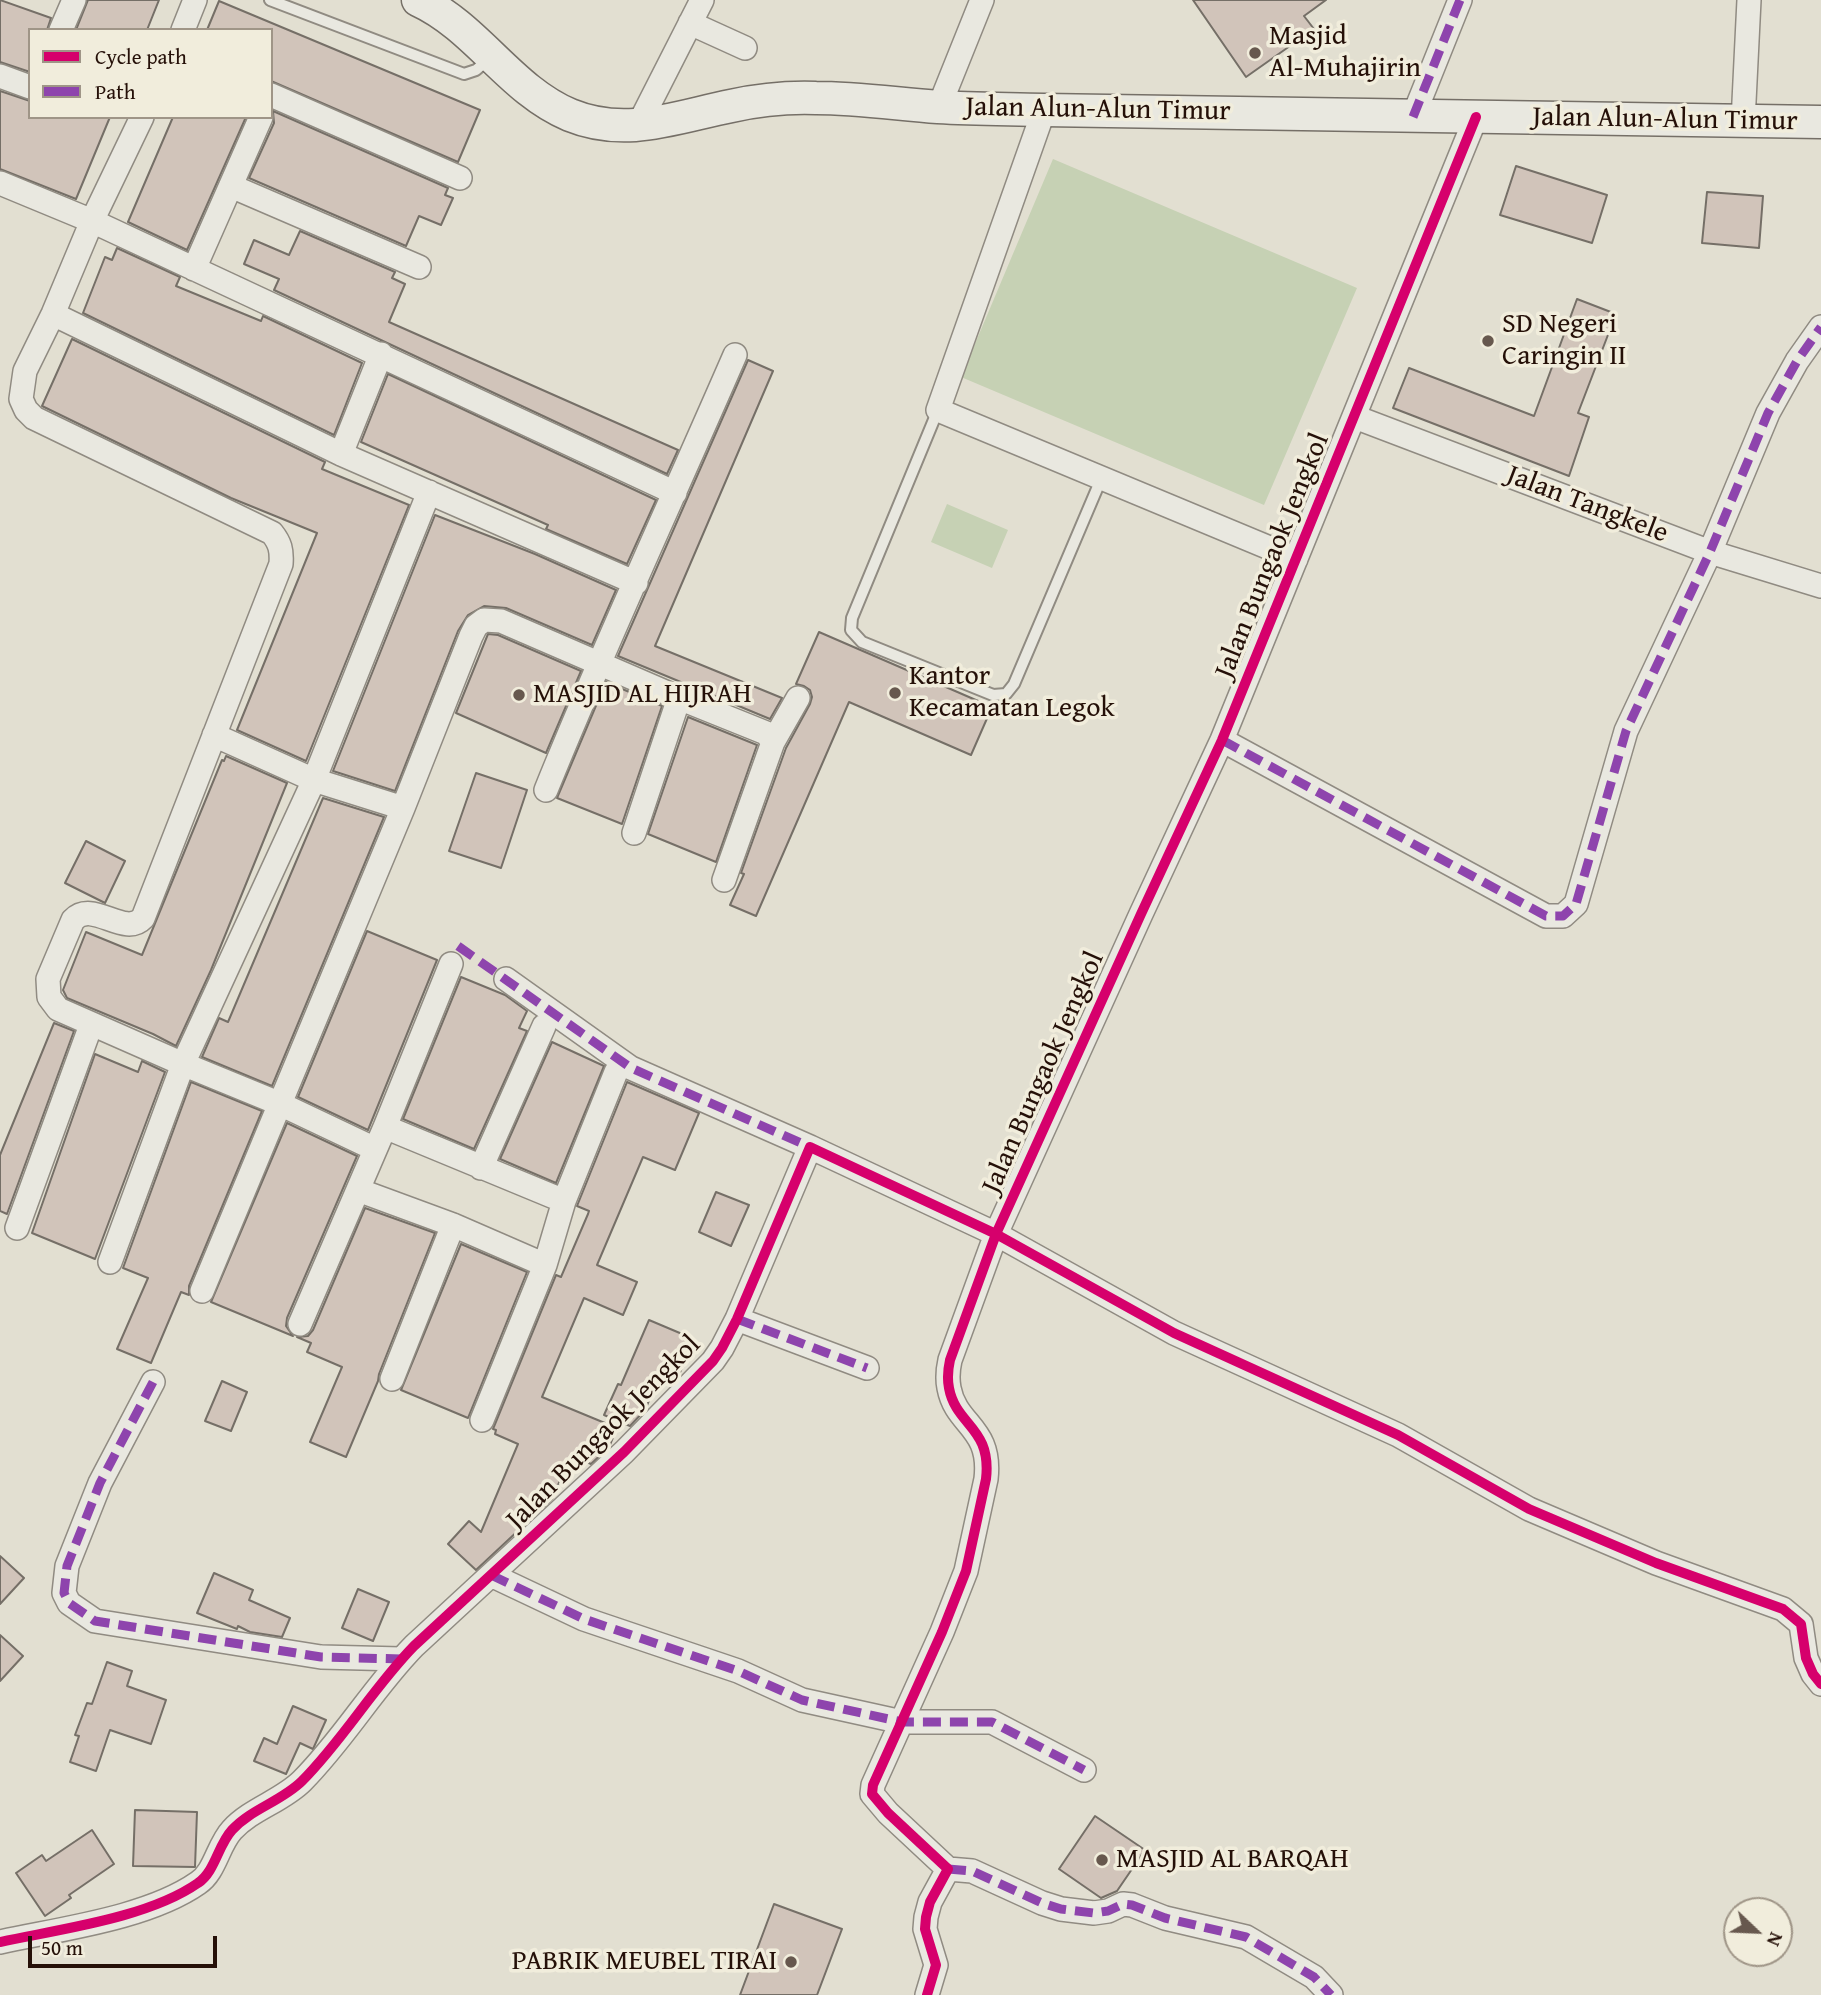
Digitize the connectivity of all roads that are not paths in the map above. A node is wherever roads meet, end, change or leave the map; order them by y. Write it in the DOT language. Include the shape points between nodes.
graph roads {
  1 [pos="74,0"];
  2 [pos="195,0"];
  3 [pos="270,0"];
  4 [pos="418,0"];
  5 [pos="702,0"];
  6 [pos="982,0"];
  7 [pos="1460,0"];
  8 [pos="1749,0"];
  9 [pos="690,23"];
  10 [pos="62,28"];
  11 [pos="184,28"];
  12 [pos="745,48"];
  13 [pos="492,56"];
  14 [pos="0,76"];
  15 [pos="28,86"];
  16 [pos="273,96"];
  17 [pos="939,107"];
  18 [pos="1044,110"];
  19 [pos="1413,117"];
  20 [pos="1476,117"];
  21 [pos="141,119"];
  22 [pos="260,119"];
  23 [pos="1743,122"];
  24 [pos="1821,122"];
  25 [pos="639,124"];
  26 [pos="460,178"];
  27 [pos="0,183"];
  28 [pos="231,186"];
  29 [pos="92,221"];
  30 [pos="419,267"];
  31 [pos="194,269"];
  32 [pos="53,314"];
  33 [pos="1821,327"];
  34 [pos="381,354"];
  35 [pos="735,355"];
  36 [pos="938,410"];
  37 [pos="1355,417"];
  38 [pos="341,454"];
  39 [pos="1102,477"];
  40 [pos="429,492"];
  41 [pos="675,493"];
  42 [pos="1710,552"];
  43 [pos="1296,558"];
  44 [pos="636,583"];
  45 [pos="1821,586"];
  46 [pos="597,663"];
  47 [pos="679,698"];
  48 [pos="798,698"];
  49 [pos="214,735"];
  50 [pos="1222,740"];
  51 [pos="773,742"];
  52 [pos="314,780"];
  53 [pos="546,790"];
  54 [pos="403,808"];
  55 [pos="634,833"];
  56 [pos="724,880"];
  57 [pos="451,964"];
  58 [pos="506,979"];
  59 [pos="91,1025"];
  60 [pos="544,1026"];
  61 [pos="183,1064"];
  62 [pos="616,1072"];
  63 [pos="278,1103"];
  64 [pos="385,1127"];
  65 [pos="810,1147"];
  66 [pos="375,1149"];
  67 [pos="481,1168"];
  68 [pos="358,1191"];
  69 [pos="564,1201"];
  70 [pos="453,1225"];
  71 [pos="17,1228"];
  72 [pos="996,1234"];
  73 [pos="110,1262"];
  74 [pos="545,1265"];
  75 [pos="202,1291"];
  76 [pos="737,1319"];
  77 [pos="300,1324"];
  78 [pos="867,1368"];
  79 [pos="392,1379"];
  80 [pos="153,1382"];
  81 [pos="482,1420"];
  82 [pos="491,1575"];
  83 [pos="401,1659"];
  84 [pos="1821,1684"];
  85 [pos="902,1722"];
  86 [pos="1084,1770"];
  87 [pos="948,1869"];
  88 [pos="0,1942"];
  89 [pos="927,1995"];
  90 [pos="1331,1995"];
  1 -- 10 [label="street"];
  2 -- 11 [label="street"];
  3 -- 13 [label="lane" via="464,74"];
  4 -- 13 [label="street, Jalan Alun-Alun Timur"];
  5 -- 9 [label="street"];
  6 -- 17 [label="street"];
  7 -- 19 [label="street"];
  8 -- 23 [label="street"];
  9 -- 12 [label="street"];
  9 -- 25 [label="street"];
  13 -- 25 [label="street, Jalan Alun-Alun Timur" via="545,103 571,115 617,126"];
  14 -- 15 [label="street"];
  16 -- 26 [label="street"];
  17 -- 18 [label="street, Jalan Alun-Alun Timur"];
  17 -- 25 [label="street, Jalan Alun-Alun Timur" via="815,98 732,106"];
  18 -- 19 [label="street, Jalan Alun-Alun Timur"];
  18 -- 36 [label="street"];
  19 -- 20 [label="street, Jalan Alun-Alun Timur"];
  20 -- 23 [label="street, Jalan Alun-Alun Timur"];
  20 -- 37 [label="street, Jalan Bungaok Jengkol"];
  21 -- 29 [label="street"];
  22 -- 28 [label="street"];
  23 -- 24 [label="street, Jalan Alun-Alun Timur"];
  27 -- 29 [label="street"];
  28 -- 30 [label="street"];
  28 -- 31 [label="street"];
  29 -- 31 [label="street"];
  29 -- 32 [label="street"];
  31 -- 34 [label="street"];
  32 -- 38 [label="street"];
  32 -- 49 [label="street" via="25,371 21,388 26,410 34,418 259,526 279,541 281,564"];
  33 -- 42 [label="street" via="1768,412"];
  34 -- 38 [label="street"];
  34 -- 41 [label="street"];
  35 -- 41 [label="street"];
  36 -- 39 [label="street"];
  36 -- 39 [label="lane" via="851,630 862,642 969,686 993,695 1006,694 1014,684"];
  37 -- 42 [label="street, Jalan Tangkele"];
  37 -- 43 [label="street, Jalan Bungaok Jengkol"];
  38 -- 40 [label="street"];
  39 -- 43 [label="street"];
  40 -- 44 [label="street"];
  40 -- 52 [label="street"];
  41 -- 44 [label="street"];
  42 -- 45 [label="street, Jalan Tangkele"];
  42 -- 50 [label="street" via="1626,731 1576,904 1563,916 1546,916"];
  43 -- 50 [label="street, Jalan Bungaok Jengkol"];
  44 -- 46 [label="street"];
  46 -- 47 [label="street"];
  46 -- 53 [label="street"];
  46 -- 54 [label="street" via="501,621 484,620 471,636"];
  47 -- 51 [label="street" via="766,733"];
  47 -- 55 [label="street"];
  48 -- 51 [label="street"];
  49 -- 52 [label="street"];
  49 -- 59 [label="street" via="141,920 129,924 89,913 73,920 47,989 58,1009"];
  50 -- 72 [label="street, Jalan Bungaok Jengkol"];
  51 -- 56 [label="street"];
  52 -- 54 [label="street"];
  52 -- 61 [label="street"];
  54 -- 63 [label="street"];
  57 -- 64 [label="street"];
  58 -- 65 [label="street" via="631,1068"];
  59 -- 61 [label="street"];
  59 -- 71 [label="street"];
  60 -- 67 [label="street"];
  61 -- 63 [label="street"];
  61 -- 73 [label="street"];
  62 -- 69 [label="street"];
  63 -- 66 [label="street"];
  63 -- 75 [label="street"];
  64 -- 66 [label="street"];
  64 -- 67 [label="street"];
  65 -- 72 [label="street, Jalan Bungaok Jengkol"];
  65 -- 76 [label="street, Jalan Bungaok Jengkol"];
  66 -- 68 [label="street"];
  67 -- 69 [label="street"];
  68 -- 70 [label="street"];
  68 -- 77 [label="street"];
  69 -- 74 [label="street"];
  70 -- 74 [label="street"];
  70 -- 79 [label="street"];
  72 -- 84 [label="street" via="1174,1333 1398,1435 1529,1509 1783,1609 1801,1624 1806,1658"];
  72 -- 85 [label="street" via="947,1376 955,1405 982,1440 988,1467 983,1497 966,1571"];
  74 -- 81 [label="street"];
  76 -- 78 [label="street"];
  76 -- 82 [label="street, Jalan Bungaok Jengkol" via="713,1361 624,1452"];
  80 -- 83 [label="street" via="100,1483 67,1566 64,1593 69,1603 95,1621 321,1657"];
  82 -- 83 [label="street, Jalan Bungaok Jengkol"];
  82 -- 85 [label="street" via="584,1619 738,1671 802,1700"];
  83 -- 88 [label="street, Jalan Bungaok Jengkol" via="299,1784 233,1829 201,1882 173,1898 126,1914"];
  85 -- 86 [label="street" via="992,1721"];
  85 -- 87 [label="street" via="872,1794"];
  87 -- 89 [label="street" via="926,1917 936,1965"];
  87 -- 90 [label="street" via="972,1871 1061,1909 1094,1913 1132,1905 1165,1918 1245,1937 1314,1977"];
}
